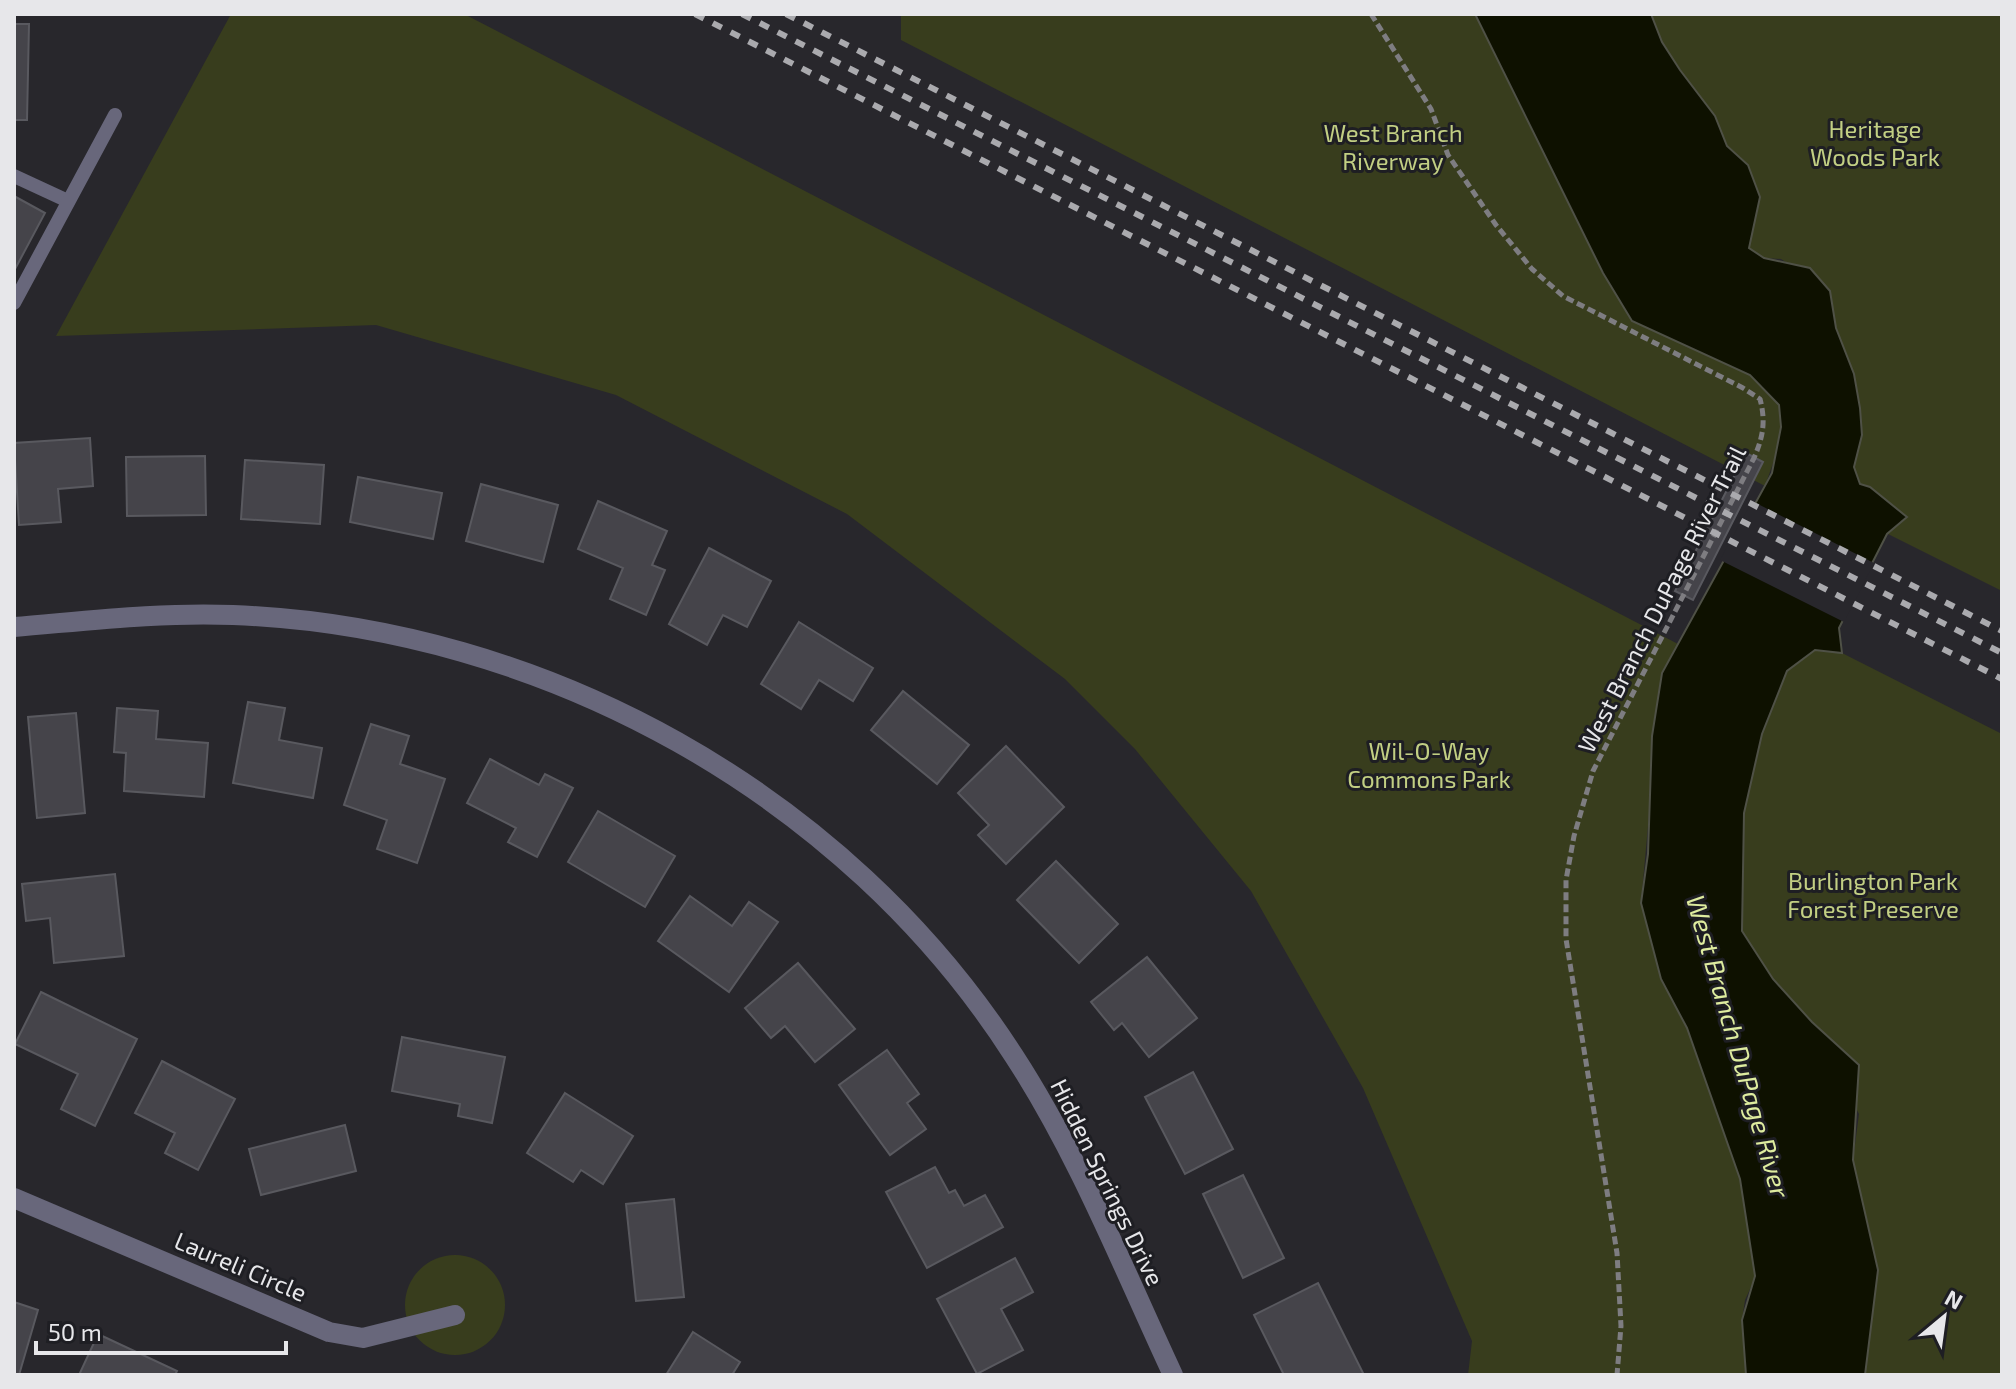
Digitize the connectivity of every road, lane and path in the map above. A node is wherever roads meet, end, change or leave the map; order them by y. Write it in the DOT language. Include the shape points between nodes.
graph roads {
  1 [pos="1371,14"];
  2 [pos="115,115"];
  3 [pos="14,176"];
  4 [pos="68,201"];
  5 [pos="14,303"];
  6 [pos="14,627"];
  7 [pos="14,1198"];
  8 [pos="455,1315"];
  9 [pos="1173,1375"];
  10 [pos="1617,1375"];
  1 -- 10 [label="path, West Branch DuPage River Trail" via="1431,109 1448,155 1532,269 1563,296 1743,388 1760,399 1764,417 1754,458 1593,771 1566,880 1566,939 1617,1253"];
  2 -- 4 [label="lane"];
  3 -- 4 [label="lane"];
  4 -- 5 [label="lane"];
  6 -- 9 [label="street, Hidden Springs Drive" via="234,615 383,633 548,680 640,720 703,755 787,813 854,870 951,971 1014,1055 1062,1138"];
  7 -- 8 [label="street, Laureli Circle" via="329,1332 363,1338"];
}
